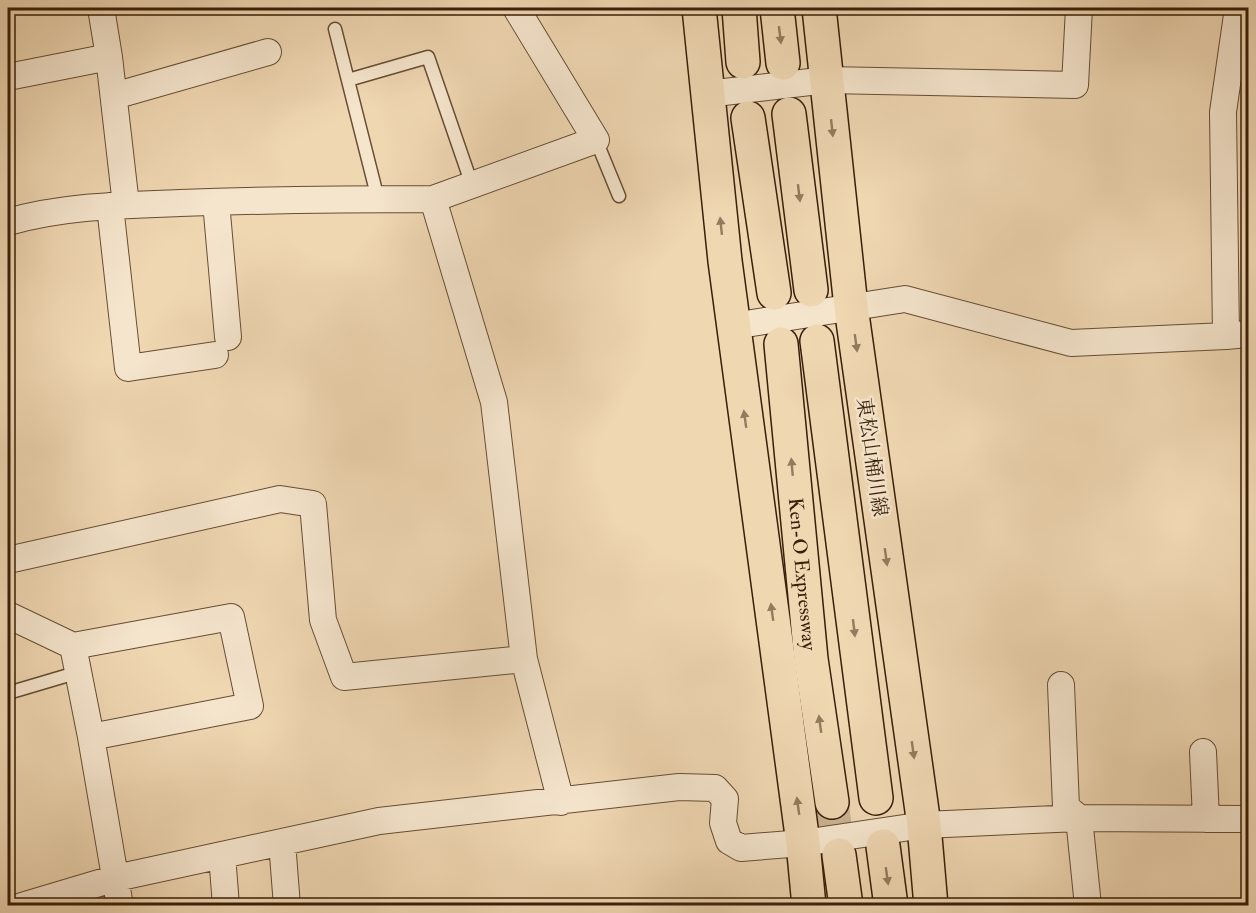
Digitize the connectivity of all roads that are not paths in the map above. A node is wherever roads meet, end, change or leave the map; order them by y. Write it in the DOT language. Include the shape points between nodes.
graph roads {
  1 [pos="101,8"];
  2 [pos="516,8"];
  3 [pos="699,8"];
  4 [pos="739,8"];
  5 [pos="777,8"];
  6 [pos="819,8"];
  7 [pos="1079,8"];
  8 [pos="1238,8"];
  9 [pos="335,29"];
  10 [pos="268,52"];
  11 [pos="109,57"];
  12 [pos="743,62"];
  13 [pos="783,63"];
  14 [pos="8,77"];
  15 [pos="348,80"];
  16 [pos="827,80"];
  17 [pos="707,94"];
  18 [pos="114,96"];
  19 [pos="789,114"];
  20 [pos="748,118"];
  21 [pos="596,140"];
  22 [pos="472,185"];
  23 [pos="619,196"];
  24 [pos="378,199"];
  25 [pos="433,199"];
  26 [pos="216,201"];
  27 [pos="118,205"];
  28 [pos="8,222"];
  29 [pos="811,290"];
  30 [pos="774,293"];
  31 [pos="851,307"];
  32 [pos="733,326"];
  33 [pos="1237,335"];
  34 [pos="817,341"];
  35 [pos="781,344"];
  36 [pos="8,560"];
  37 [pos="8,615"];
  38 [pos="73,646"];
  39 [pos="524,659"];
  40 [pos="79,672"];
  41 [pos="1061,685"];
  42 [pos="8,693"];
  43 [pos="91,738"];
  44 [pos="1203,752"];
  45 [pos="876,798"];
  46 [pos="561,802"];
  47 [pos="832,802"];
  48 [pos="1079,818"];
  49 [pos="1206,819"];
  50 [pos="1248,819"];
  51 [pos="924,825"];
  52 [pos="282,842"];
  53 [pos="803,843"];
  54 [pos="883,846"];
  55 [pos="222,855"];
  56 [pos="839,855"];
  57 [pos="116,878"];
  58 [pos="54,901"];
  59 [pos="22,906"];
  60 [pos="120,906"];
  61 [pos="226,906"];
  62 [pos="287,906"];
  63 [pos="809,906"];
  64 [pos="846,906"];
  65 [pos="891,906"];
  66 [pos="931,906"];
  67 [pos="1088,906"];
  1 -- 11 [label="street"];
  2 -- 21 [label="street"];
  3 -- 17 [label="main road"];
  4 -- 12 [label="main road"];
  5 -- 13 [label="main road, one-way"];
  6 -- 16 [label="main road, 東松山桶川線"];
  7 -- 16 [label="street" via="1075,84"];
  8 -- 33 [label="street" via="1223,112"];
  9 -- 15 [label="lane"];
  10 -- 18 [label="street"];
  11 -- 14 [label="street"];
  11 -- 18 [label="street"];
  15 -- 22 [label="lane" via="428,57"];
  15 -- 24 [label="lane"];
  16 -- 17 [label="street"];
  16 -- 31 [label="main road, 東松山桶川線, one-way"];
  32 -- 17 [label="main road, one-way"];
  18 -- 27 [label="street"];
  19 -- 29 [label="main road, one-way"];
  20 -- 30 [label="main road"];
  21 -- 22 [label="street"];
  21 -- 23 [label="lane"];
  22 -- 25 [label="street"];
  24 -- 25 [label="street"];
  24 -- 26 [label="street"];
  25 -- 39 [label="street" via="494,402"];
  26 -- 27 [label="street"];
  26 -- 27 [label="street" via="221,346 128,368"];
  27 -- 28 [label="street"];
  31 -- 32 [label="street"];
  31 -- 33 [label="street" via="905,299 1071,342"];
  31 -- 51 [label="main road, 東松山桶川線, one-way"];
  53 -- 32 [label="main road, one-way"];
  34 -- 45 [label="main road, Ken-O Expressway, one-way"];
  47 -- 35 [label="main road, Ken-O Expressway, one-way" via="811,659"];
  36 -- 39 [label="street" via="280,499 313,504 323,620 344,677"];
  37 -- 38 [label="street"];
  38 -- 40 [label="street"];
  38 -- 43 [label="street" via="231,617 250,706"];
  39 -- 46 [label="street"];
  40 -- 42 [label="lane"];
  40 -- 43 [label="street"];
  41 -- 48 [label="street" via="1066,807"];
  43 -- 57 [label="street"];
  44 -- 49 [label="street"];
  46 -- 52 [label="street" via="379,821"];
  46 -- 53 [label="street" via="679,787 715,788 725,799 723,823 729,841 741,848"];
  48 -- 49 [label="street"];
  48 -- 51 [label="street"];
  48 -- 67 [label="street"];
  49 -- 50 [label="street"];
  51 -- 53 [label="street"];
  51 -- 66 [label="main road, 東松山桶川線"];
  52 -- 55 [label="street"];
  52 -- 62 [label="street"];
  53 -- 63 [label="main road"];
  54 -- 65 [label="main road, one-way"];
  55 -- 57 [label="street"];
  55 -- 61 [label="street"];
  56 -- 64 [label="main road"];
  57 -- 58 [label="street"];
  57 -- 60 [label="street"];
  58 -- 59 [label="street"];
}
